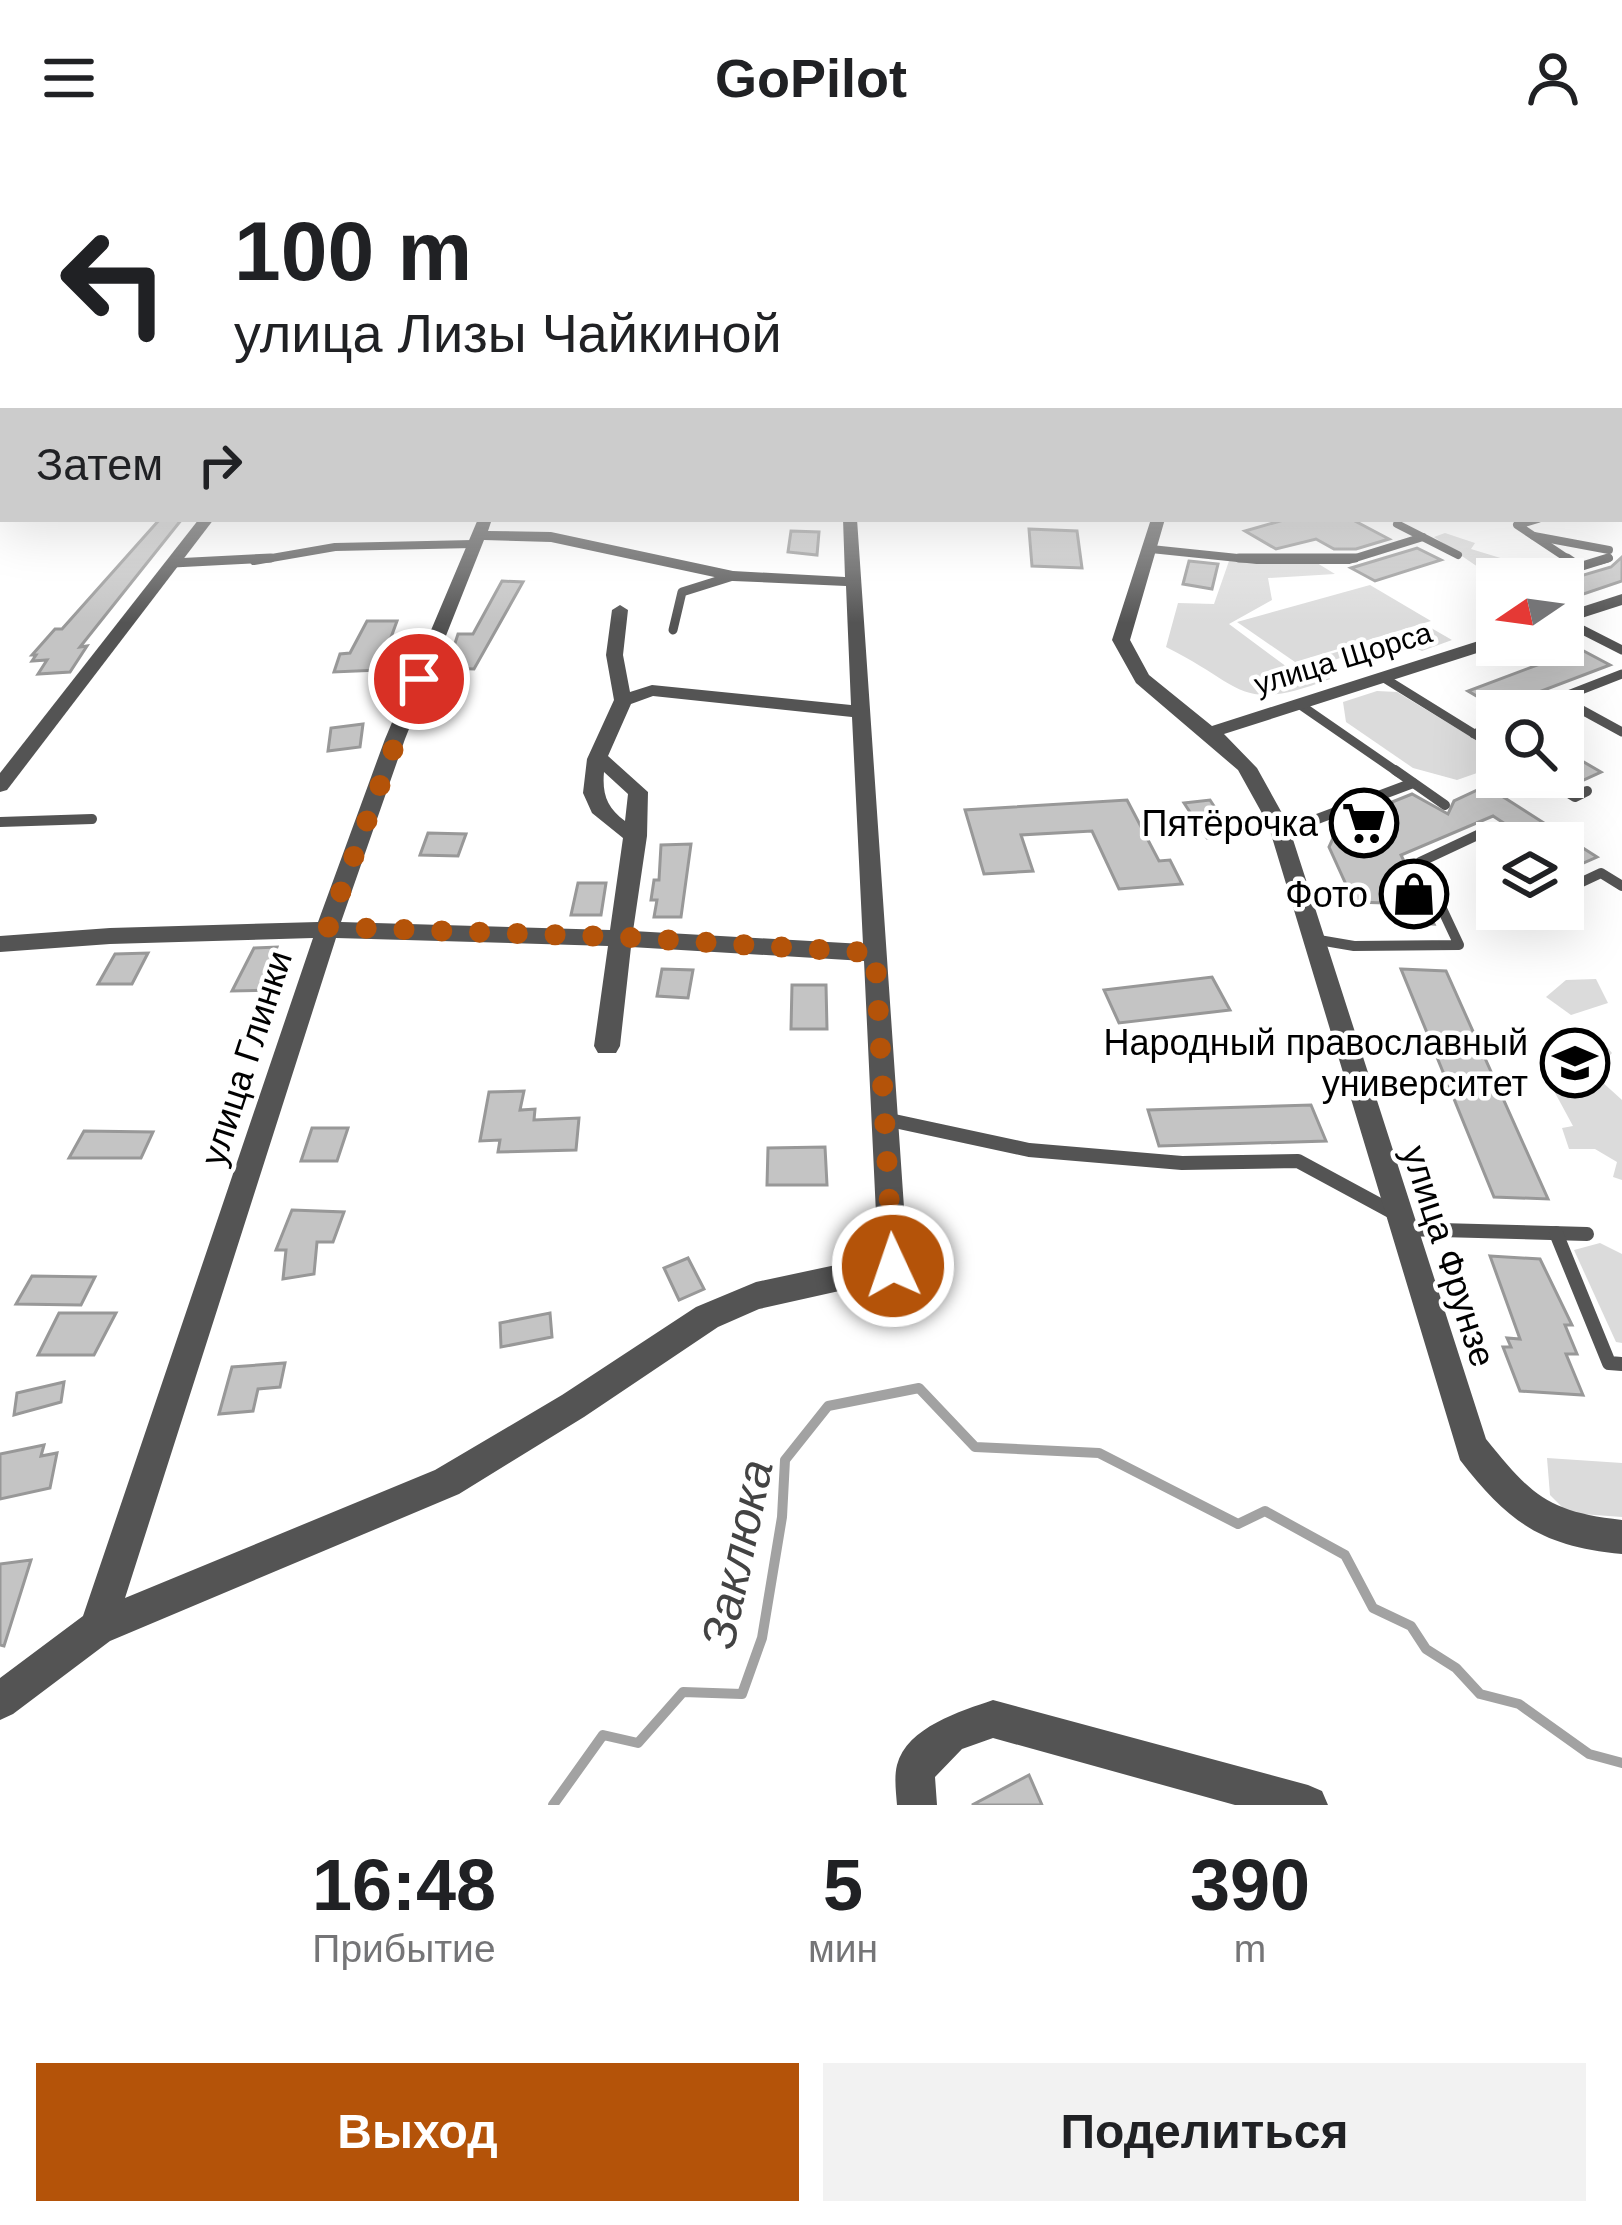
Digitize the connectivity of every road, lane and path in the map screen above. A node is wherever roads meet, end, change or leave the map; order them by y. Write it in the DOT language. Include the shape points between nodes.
graph roads {
  1 [pos="205,522"];
  2 [pos="850,522"];
  3 [pos="1157,522"];
  4 [pos="1528,522"];
  5 [pos="1397,524"];
  6 [pos="478,533"];
  7 [pos="1527,534"];
  8 [pos="1423,537"];
  9 [pos="1151,549"];
  10 [pos="1458,555"];
  11 [pos="1566,558"];
  12 [pos="173,563"];
  13 [pos="1584,565"];
  14 [pos="733,576"];
  15 [pos="854,582"];
  16 [pos="1622,599"];
  17 [pos="620,610"];
  18 [pos="1584,613"];
  19 [pos="673,630"];
  20 [pos="1584,631"];
  21 [pos="1476,647"];
  22 [pos="1622,650"];
  23 [pos="1622,674"];
  24 [pos="1384,678"];
  25 [pos="1581,690"];
  26 [pos="623,700"];
  27 [pos="1299,704"];
  28 [pos="1584,711"];
  29 [pos="861,712"];
  30 [pos="1622,732"];
  31 [pos="1208,733"];
  32 [pos="1474,734"];
  33 [pos="598,757"];
  34 [pos="1413,783"];
  35 [pos="0,786"];
  36 [pos="1587,791"];
  37 [pos="1584,792"];
  38 [pos="1445,805"];
  39 [pos="92,819"];
  40 [pos="0,822"];
  41 [pos="1476,830"];
  42 [pos="1280,833"];
  43 [pos="636,836"];
  44 [pos="1584,881"];
  45 [pos="1622,886"];
  46 [pos="328,927"];
  47 [pos="621,937"];
  48 [pos="1312,939"];
  49 [pos="0,944"];
  50 [pos="875,953"];
  51 [pos="607,1046"];
  52 [pos="885,1119"];
  53 [pos="1399,1222"];
  54 [pos="1556,1233"];
  55 [pos="1587,1234"];
  56 [pos="1622,1364"];
  57 [pos="1622,1537"];
  58 [pos="98,1628"];
  59 [pos="0,1701"];
  60 [pos="916,1787"];
  61 [pos="1308,1805"];
  1 -- 12 [label="street"];
  2 -- 15 [label="street"];
  3 -- 9 [label="street, улица Фрунзе"];
  4 -- 7 [label="lane" via="1517,525"];
  5 -- 8 [label="lane"];
  6 -- 12 [label="lane" via="244,563"];
  6 -- 14 [label="street" via="551,536"];
  6 -- 46 [label="street, улица Глинки"];
  7 -- 11 [label="lane"];
  7 -- 13 [label="lane" via="1609,554"];
  8 -- 9 [label="lane" via="1348,560"];
  8 -- 10 [label="lane"];
  9 -- 31 [label="street, улица Фрунзе" via="1121,640 1126,657 1148,686"];
  12 -- 35 [label="street"];
  14 -- 15 [label="street"];
  14 -- 19 [label="lane" via="682,592"];
  15 -- 29 [label="street"];
  16 -- 18 [label="street"];
  17 -- 26 [label="street" via="614,670"];
  20 -- 22 [label="lane"];
  21 -- 24 [label="street, улица Щорса"];
  23 -- 25 [label="lane"];
  24 -- 27 [label="street, улица Щорса"];
  24 -- 32 [label="lane"];
  26 -- 29 [label="street" via="652,690"];
  26 -- 33 [label="street"];
  27 -- 31 [label="street, улица Щорса"];
  27 -- 34 [label="lane"];
  28 -- 30 [label="lane"];
  29 -- 50 [label="street"];
  31 -- 42 [label="street, улица Фрунзе" via="1246,766"];
  33 -- 43 [label="street" via="638,792"];
  33 -- 43 [label="street" via="590,790 595,807"];
  34 -- 38 [label="lane"];
  34 -- 42 [label="lane"];
  36 -- 37 [label="lane"];
  39 -- 40 [label="lane"];
  41 -- 48 [label="lane" via="1420,862 1459,945"];
  42 -- 48 [label="street, улица Фрунзе"];
  43 -- 47 [label="street"];
  44 -- 45 [label="lane" via="1601,872"];
  46 -- 47 [label="street"];
  46 -- 49 [label="street"];
  46 -- 58 [label="street, улица Глинки"];
  47 -- 50 [label="street"];
  47 -- 51 [label="street"];
  48 -- 53 [label="street, улица Фрунзе"];
  50 -- 52 [label="street"];
  52 -- 53 [label="lane" via="1029,1150 1181,1163 1298,1161"];
  52 -- 58 [label="street" via="893,1266 756,1296 707,1317 447,1481"];
  53 -- 54 [label="lane"];
  53 -- 57 [label="street, улица Фрунзе" via="1472,1448 1515,1504 1574,1534"];
  54 -- 55 [label="lane"];
  54 -- 56 [label="lane" via="1609,1363"];
  58 -- 59 [label="street"];
  60 -- 61 [label="street" via="950,1734 993,1719"];
}
